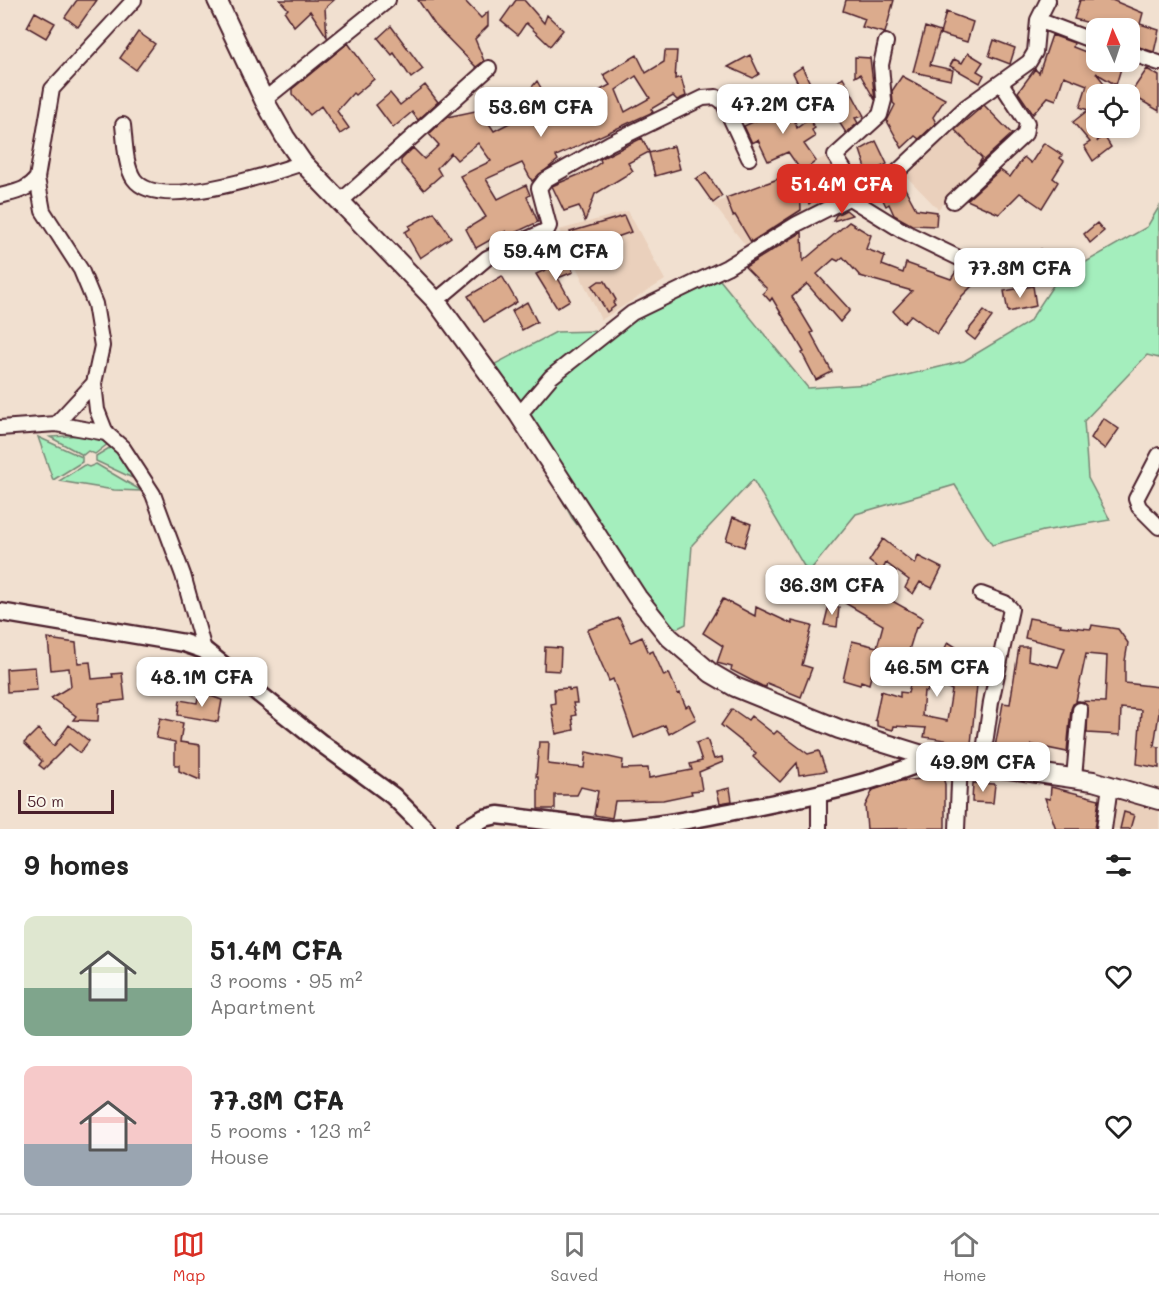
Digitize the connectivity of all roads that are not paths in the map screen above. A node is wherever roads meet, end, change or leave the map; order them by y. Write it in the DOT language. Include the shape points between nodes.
graph roads {
  1 [pos="134,0"];
  2 [pos="217,0"];
  3 [pos="388,0"];
  4 [pos="1048,0"];
  5 [pos="1038,20"];
  6 [pos="1086,38"];
  7 [pos="886,42"];
  8 [pos="1140,56"];
  9 [pos="1159,63"];
  10 [pos="489,69"];
  11 [pos="1001,84"];
  12 [pos="264,100"];
  13 [pos="123,125"];
  14 [pos="749,158"];
  15 [pos="303,163"];
  16 [pos="37,178"];
  17 [pos="853,195"];
  18 [pos="0,196"];
  19 [pos="341,201"];
  20 [pos="953,201"];
  21 [pos="992,274"];
  22 [pos="436,301"];
  23 [pos="94,383"];
  24 [pos="519,415"];
  25 [pos="56,424"];
  26 [pos="0,428"];
  27 [pos="106,433"];
  28 [pos="1159,455"];
  29 [pos="1159,527"];
  30 [pos="981,594"];
  31 [pos="0,612"];
  32 [pos="204,650"];
  33 [pos="1080,710"];
  34 [pos="932,758"];
  35 [pos="960,762"];
  36 [pos="981,765"];
  37 [pos="1074,778"];
  38 [pos="1110,786"];
  39 [pos="819,794"];
  40 [pos="1159,800"];
  41 [pos="688,824"];
  42 [pos="426,829"];
  43 [pos="465,829"];
  44 [pos="611,829"];
  45 [pos="819,829"];
  46 [pos="957,829"];
  47 [pos="1104,829"];
  1 -- 16 [label="street" via="52,89"];
  2 -- 12 [label="main road"];
  3 -- 12 [label="street"];
  4 -- 5 [label="street"];
  5 -- 6 [label="street"];
  5 -- 11 [label="street" via="1035,52 1029,62"];
  7 -- 17 [label="street" via="881,65 884,100 880,115 835,156"];
  8 -- 9 [label="street"];
  10 -- 19 [label="street"];
  11 -- 17 [label="street" via="966,107 904,169"];
  11 -- 20 [label="street" via="1027,123 1025,134"];
  12 -- 15 [label="main road"];
  13 -- 15 [label="street" via="131,173 135,181 154,191 227,188"];
  14 -- 22 [label="street" via="723,102 716,97 703,99 610,143 545,180 539,188 547,230 487,258"];
  15 -- 19 [label="main road"];
  16 -- 18 [label="street" via="21,191"];
  16 -- 23 [label="street" via="43,211 81,270 96,304 102,346"];
  17 -- 21 [label="street" via="903,231"];
  17 -- 24 [label="street" via="727,267 632,313 551,377"];
  19 -- 22 [label="main road"];
  22 -- 24 [label="main road"];
  23 -- 25 [label="street"];
  23 -- 27 [label="street" via="97,410"];
  24 -- 34 [label="main road" via="636,597 676,644 735,687 839,729"];
  25 -- 26 [label="street"];
  25 -- 27 [label="street"];
  27 -- 32 [label="street" via="133,461 153,494 183,575"];
  28 -- 29 [label="street" via="1137,499 1139,507"];
  30 -- 36 [label="street" via="1011,609"];
  31 -- 32 [label="street" via="184,643"];
  32 -- 42 [label="street" via="393,796"];
  33 -- 37 [label="street"];
  34 -- 35 [label="main road"];
  34 -- 39 [label="street"];
  35 -- 36 [label="main road"];
  35 -- 46 [label="street"];
  36 -- 37 [label="main road"];
  37 -- 38 [label="main road"];
  38 -- 40 [label="main road"];
  38 -- 47 [label="street"];
  39 -- 41 [label="street"];
  39 -- 45 [label="street"];
  41 -- 44 [label="street"];
  43 -- 44 [label="street" via="498,815"];
}
